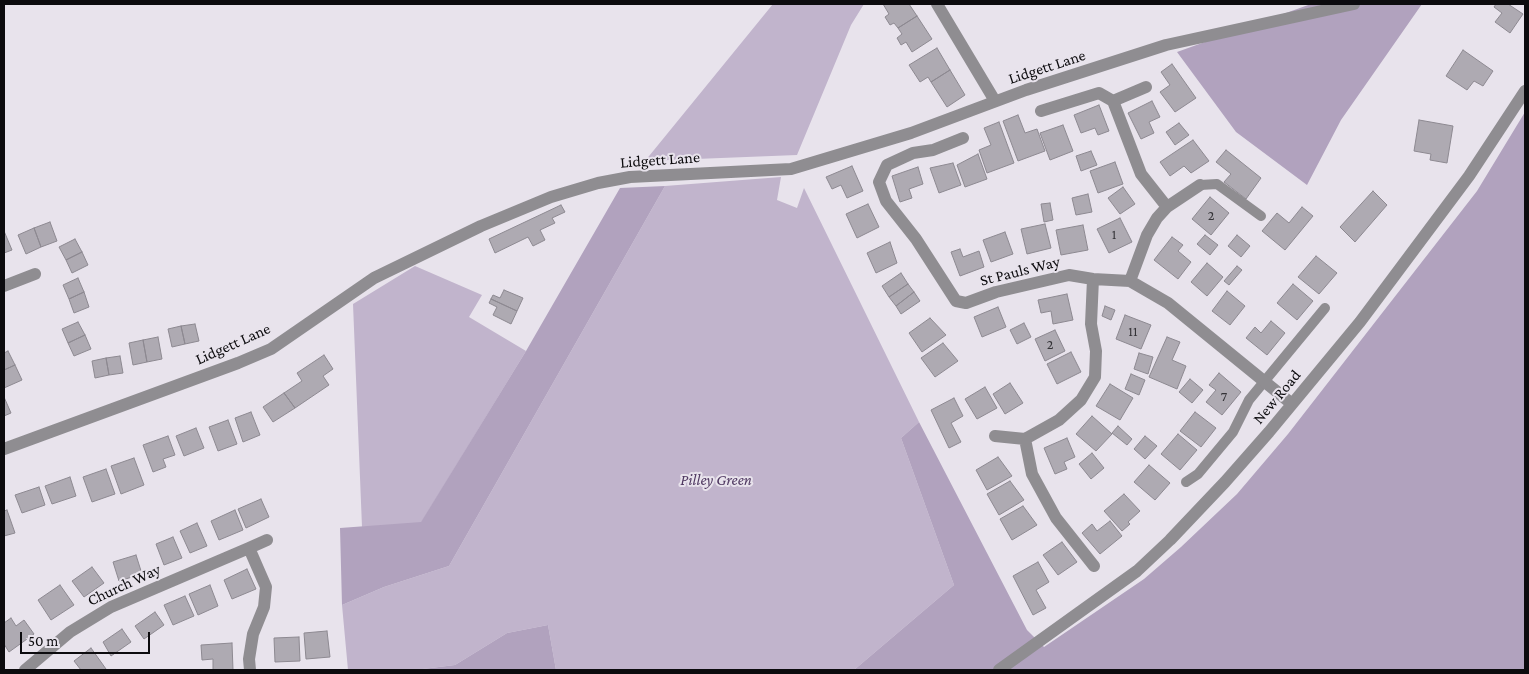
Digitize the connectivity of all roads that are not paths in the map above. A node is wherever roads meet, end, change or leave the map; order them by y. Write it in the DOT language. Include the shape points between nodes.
graph roads {
  1 [pos="937,4"];
  2 [pos="1354,4"];
  3 [pos="1146,87"];
  4 [pos="1525,91"];
  5 [pos="996,101"];
  6 [pos="1113,101"];
  7 [pos="1041,111"];
  8 [pos="963,138"];
  9 [pos="1200,185"];
  10 [pos="1167,207"];
  11 [pos="1261,216"];
  12 [pos="35,274"];
  13 [pos="1093,279"];
  14 [pos="1130,281"];
  15 [pos="4,286"];
  16 [pos="1325,308"];
  17 [pos="1264,381"];
  18 [pos="1292,404"];
  19 [pos="995,436"];
  20 [pos="1025,439"];
  21 [pos="4,449"];
  22 [pos="1186,482"];
  23 [pos="268,540"];
  24 [pos="249,548"];
  25 [pos="1094,566"];
  26 [pos="25,670"];
  27 [pos="250,670"];
  28 [pos="999,670"];
  1 -- 5 [label="street"];
  2 -- 5 [label="street, Lidgett Lane" via="1166,45"];
  3 -- 6 [label="street"];
  4 -- 18 [label="street, New Road" via="1469,176 1360,322"];
  5 -- 21 [label="street, Lidgett Lane" via="911,133 791,169 630,177 551,197 374,278 270,349"];
  6 -- 7 [label="street" via="1099,93"];
  6 -- 10 [label="street" via="1141,174"];
  8 -- 13 [label="street, St Pauls Way" via="933,150 913,153 887,165 879,182 886,201 916,239 956,301 966,302 1069,275"];
  9 -- 10 [label="street"];
  9 -- 11 [label="lane" via="1217,184"];
  10 -- 14 [label="street" via="1147,236"];
  12 -- 15 [label="street"];
  13 -- 14 [label="street, St Pauls Way"];
  13 -- 20 [label="street" via="1091,324 1096,351 1095,377 1081,400 1059,420"];
  14 -- 17 [label="street, St Pauls Way" via="1168,303"];
  16 -- 17 [label="lane"];
  17 -- 18 [label="street, St Pauls Way"];
  17 -- 22 [label="lane" via="1249,400 1233,432 1198,474"];
  18 -- 28 [label="street, New Road" via="1211,496 1137,571"];
  19 -- 20 [label="street"];
  20 -- 25 [label="street" via="1032,474 1056,518"];
  23 -- 24 [label="street, Church Way"];
  24 -- 26 [label="street, Church Way" via="111,607 70,632"];
  24 -- 27 [label="street" via="266,587 264,607 253,634"];
}
